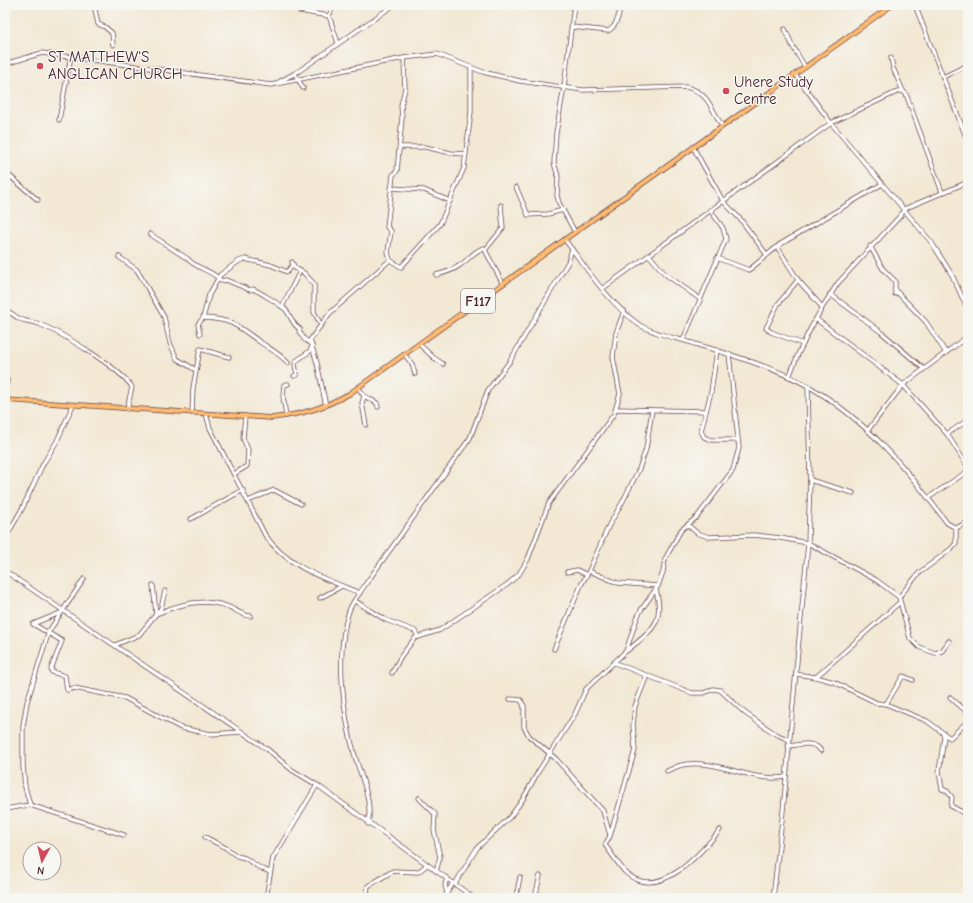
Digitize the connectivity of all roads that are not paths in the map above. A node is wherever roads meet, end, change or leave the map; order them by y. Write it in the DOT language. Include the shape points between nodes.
graph roads {
  1 [pos="94,5"];
  2 [pos="296,5"];
  3 [pos="334,5"];
  4 [pos="394,5"];
  5 [pos="574,5"];
  6 [pos="621,5"];
  7 [pos="892,5"];
  8 [pos="915,5"];
  9 [pos="329,16"];
  10 [pos="572,27"];
  11 [pos="785,29"];
  12 [pos="338,43"];
  13 [pos="113,45"];
  14 [pos="71,56"];
  15 [pos="404,58"];
  16 [pos="891,58"];
  17 [pos="5,64"];
  18 [pos="968,64"];
  19 [pos="805,67"];
  20 [pos="471,68"];
  21 [pos="295,74"];
  22 [pos="795,74"];
  23 [pos="943,77"];
  24 [pos="297,80"];
  25 [pos="271,86"];
  26 [pos="564,87"];
  27 [pos="303,88"];
  28 [pos="903,91"];
  29 [pos="59,120"];
  30 [pos="831,123"];
  31 [pos="722,126"];
  32 [pos="968,127"];
  33 [pos="963,128"];
  34 [pos="968,142"];
  35 [pos="400,147"];
  36 [pos="693,147"];
  37 [pos="466,154"];
  38 [pos="5,172"];
  39 [pos="968,182"];
  40 [pos="882,184"];
  41 [pos="516,187"];
  42 [pos="392,188"];
  43 [pos="942,192"];
  44 [pos="38,200"];
  45 [pos="450,201"];
  46 [pos="723,201"];
  47 [pos="501,205"];
  48 [pos="904,209"];
  49 [pos="563,210"];
  50 [pos="710,210"];
  51 [pos="575,232"];
  52 [pos="150,234"];
  53 [pos="565,240"];
  54 [pos="778,246"];
  55 [pos="870,246"];
  56 [pos="486,249"];
  57 [pos="572,249"];
  58 [pos="649,255"];
  59 [pos="767,255"];
  60 [pos="119,256"];
  61 [pos="717,258"];
  62 [pos="390,260"];
  63 [pos="300,271"];
  64 [pos="436,275"];
  65 [pos="219,278"];
  66 [pos="798,280"];
  67 [pos="503,284"];
  68 [pos="602,289"];
  69 [pos="830,294"];
  70 [pos="700,299"];
  71 [pos="282,307"];
  72 [pos="822,307"];
  73 [pos="968,310"];
  74 [pos="5,311"];
  75 [pos="624,311"];
  76 [pos="203,318"];
  77 [pos="816,319"];
  78 [pos="321,325"];
  79 [pos="200,334"];
  80 [pos="968,336"];
  81 [pos="683,340"];
  82 [pos="419,344"];
  83 [pos="803,344"];
  84 [pos="312,345"];
  85 [pos="717,350"];
  86 [pos="946,353"];
  87 [pos="404,354"];
  88 [pos="729,354"];
  89 [pos="229,358"];
  90 [pos="288,363"];
  91 [pos="443,364"];
  92 [pos="924,369"];
  93 [pos="196,370"];
  94 [pos="415,374"];
  95 [pos="294,376"];
  96 [pos="789,377"];
  97 [pos="7,380"];
  98 [pos="288,384"];
  99 [pos="903,385"];
  100 [pos="808,386"];
  101 [pos="358,387"];
  102 [pos="5,391"];
  103 [pos="364,396"];
  104 [pos="5,400"];
  105 [pos="74,405"];
  106 [pos="194,406"];
  107 [pos="326,406"];
  108 [pos="378,407"];
  109 [pos="127,409"];
  110 [pos="616,409"];
  111 [pos="652,410"];
  112 [pos="706,411"];
  113 [pos="192,413"];
  114 [pos="206,414"];
  115 [pos="245,416"];
  116 [pos="286,416"];
  117 [pos="968,420"];
  118 [pos="366,425"];
  119 [pos="868,430"];
  120 [pos="947,434"];
  121 [pos="737,440"];
  122 [pos="968,467"];
  123 [pos="968,471"];
  124 [pos="234,474"];
  125 [pos="810,480"];
  126 [pos="243,490"];
  127 [pos="852,492"];
  128 [pos="928,498"];
  129 [pos="248,501"];
  130 [pos="301,504"];
  131 [pos="192,519"];
  132 [pos="968,522"];
  133 [pos="688,525"];
  134 [pos="956,528"];
  135 [pos="5,539"];
  136 [pos="808,543"];
  137 [pos="5,571"];
  138 [pos="567,572"];
  139 [pos="588,573"];
  140 [pos="84,579"];
  141 [pos="153,585"];
  142 [pos="342,586"];
  143 [pos="658,586"];
  144 [pos="656,590"];
  145 [pos="165,591"];
  146 [pos="360,594"];
  147 [pos="320,598"];
  148 [pos="899,600"];
  149 [pos="355,601"];
  150 [pos="61,612"];
  151 [pos="156,614"];
  152 [pos="251,616"];
  153 [pos="48,634"];
  154 [pos="418,637"];
  155 [pos="950,641"];
  156 [pos="115,645"];
  157 [pos="554,650"];
  158 [pos="626,651"];
  159 [pos="615,664"];
  160 [pos="392,673"];
  161 [pos="796,674"];
  162 [pos="647,675"];
  163 [pos="816,677"];
  164 [pos="913,680"];
  165 [pos="950,697"];
  166 [pos="510,699"];
  167 [pos="886,704"];
  168 [pos="968,713"];
  169 [pos="968,721"];
  170 [pos="242,732"];
  171 [pos="943,734"];
  172 [pos="789,740"];
  173 [pos="788,746"];
  174 [pos="820,751"];
  175 [pos="550,754"];
  176 [pos="667,771"];
  177 [pos="785,777"];
  178 [pos="317,785"];
  179 [pos="419,798"];
  180 [pos="30,805"];
  181 [pos="5,809"];
  182 [pos="967,816"];
  183 [pos="368,824"];
  184 [pos="720,830"];
  185 [pos="124,835"];
  186 [pos="610,836"];
  187 [pos="205,837"];
  188 [pos="427,865"];
  189 [pos="436,871"];
  190 [pos="270,872"];
  191 [pos="540,876"];
  192 [pos="520,877"];
  193 [pos="447,878"];
  194 [pos="454,883"];
  195 [pos="447,893"];
  196 [pos="572,896"];
  197 [pos="541,897"];
  198 [pos="266,898"];
  199 [pos="366,898"];
  200 [pos="444,898"];
  201 [pos="474,898"];
  202 [pos="516,898"];
  203 [pos="773,898"];
  1 -- 13 [label="street" via="98,24 105,26 112,33"];
  2 -- 9 [label="street" via="299,11"];
  3 -- 9 [label="street"];
  4 -- 12 [label="street"];
  5 -- 10 [label="street"];
  6 -- 10 [label="street" via="618,18 611,30"];
  7 -- 19 [label="main road, F117"];
  8 -- 23 [label="street"];
  9 -- 12 [label="street"];
  10 -- 26 [label="street"];
  11 -- 19 [label="street"];
  12 -- 21 [label="street"];
  14 -- 17 [label="street" via="42,53"];
  14 -- 25 [label="street"];
  14 -- 29 [label="street"];
  15 -- 20 [label="street" via="437,54"];
  15 -- 24 [label="street"];
  15 -- 35 [label="street" via="405,89 401,105"];
  16 -- 28 [label="street"];
  18 -- 23 [label="street"];
  19 -- 22 [label="main road, F117"];
  20 -- 26 [label="street" via="520,81"];
  20 -- 37 [label="street" via="471,112"];
  21 -- 24 [label="street"];
  21 -- 25 [label="street"];
  22 -- 30 [label="street"];
  22 -- 31 [label="main road, F117"];
  23 -- 33 [label="street"];
  24 -- 25 [label="street"];
  24 -- 27 [label="street"];
  26 -- 31 [label="street" via="583,90 693,88 704,94"];
  26 -- 49 [label="street" via="554,163 558,176 558,203"];
  28 -- 30 [label="street" via="848,113"];
  28 -- 43 [label="street" via="916,117"];
  30 -- 40 [label="street"];
  30 -- 46 [label="street"];
  31 -- 36 [label="main road, F117"];
  32 -- 33 [label="street"];
  33 -- 34 [label="street"];
  35 -- 37 [label="street" via="425,147 451,154"];
  35 -- 42 [label="street"];
  36 -- 46 [label="street"];
  36 -- 51 [label="main road, F117"];
  37 -- 45 [label="street" via="464,168"];
  38 -- 44 [label="street"];
  39 -- 43 [label="street"];
  40 -- 48 [label="street"];
  40 -- 54 [label="street"];
  41 -- 49 [label="street" via="528,214 548,214"];
  42 -- 45 [label="street" via="424,190"];
  42 -- 62 [label="street" via="387,227 391,231 388,252"];
  43 -- 48 [label="street"];
  45 -- 62 [label="street" via="440,224 401,267"];
  46 -- 50 [label="street"];
  46 -- 59 [label="street"];
  47 -- 56 [label="street" via="503,228"];
  48 -- 55 [label="street"];
  48 -- 73 [label="street" via="941,256"];
  49 -- 51 [label="street"];
  50 -- 58 [label="street"];
  50 -- 61 [label="street" via="726,236"];
  51 -- 53 [label="main road, F117"];
  52 -- 65 [label="street"];
  53 -- 57 [label="street"];
  53 -- 67 [label="main road, F117"];
  54 -- 59 [label="street"];
  54 -- 66 [label="street"];
  55 -- 69 [label="street"];
  55 -- 86 [label="street" via="883,269 895,281 895,292 926,322"];
  56 -- 64 [label="street" via="479,249 462,265"];
  56 -- 67 [label="street"];
  57 -- 68 [label="street"];
  57 -- 146 [label="street" via="568,262 510,361 488,390 470,438"];
  58 -- 68 [label="street"];
  58 -- 70 [label="street" via="665,274"];
  59 -- 61 [label="street" via="750,270"];
  60 -- 93 [label="street" via="137,270 164,317 177,359"];
  61 -- 70 [label="street"];
  62 -- 78 [label="street" via="330,313"];
  63 -- 65 [label="street" via="293,264 286,272 271,265 245,259 233,264"];
  63 -- 71 [label="street"];
  63 -- 78 [label="street" via="314,284 314,312"];
  65 -- 71 [label="street" via="221,281 226,280 259,291"];
  65 -- 76 [label="street" via="209,294"];
  66 -- 72 [label="street"];
  66 -- 83 [label="street" via="778,304 766,328"];
  67 -- 82 [label="main road, F117"];
  68 -- 75 [label="street"];
  69 -- 72 [label="street"];
  69 -- 92 [label="street" via="881,332"];
  70 -- 81 [label="street"];
  71 -- 84 [label="street" via="300,329 304,339"];
  72 -- 77 [label="street"];
  74 -- 109 [label="street" via="18,318 38,323 88,351 127,380 132,387"];
  75 -- 81 [label="street" via="642,326"];
  75 -- 110 [label="street" via="616,334 613,357 620,394"];
  76 -- 79 [label="street" via="198,324"];
  76 -- 90 [label="street" via="221,318 232,322 279,353"];
  77 -- 83 [label="street"];
  77 -- 99 [label="street"];
  78 -- 84 [label="street" via="310,340"];
  80 -- 86 [label="street"];
  81 -- 85 [label="street"];
  82 -- 87 [label="main road, F117"];
  82 -- 91 [label="street"];
  83 -- 96 [label="street"];
  84 -- 95 [label="street" via="310,351 294,363 297,371"];
  84 -- 107 [label="street"];
  85 -- 88 [label="street"];
  85 -- 112 [label="street"];
  86 -- 92 [label="street"];
  87 -- 94 [label="street" via="412,364"];
  87 -- 101 [label="main road, F117"];
  88 -- 96 [label="street"];
  88 -- 121 [label="street"];
  89 -- 93 [label="street" via="200,349"];
  92 -- 99 [label="street"];
  93 -- 113 [label="street"];
  96 -- 100 [label="street"];
  97 -- 102 [label="street"];
  98 -- 116 [label="street" via="284,385 283,396"];
  99 -- 119 [label="street"];
  99 -- 120 [label="street"];
  100 -- 119 [label="street"];
  100 -- 125 [label="street"];
  101 -- 103 [label="street"];
  101 -- 107 [label="main road, F117"];
  103 -- 108 [label="street" via="377,403"];
  103 -- 118 [label="street" via="362,403"];
  104 -- 105 [label="main road, F117"];
  105 -- 109 [label="main road, F117"];
  105 -- 135 [label="street"];
  106 -- 113 [label="street" via="195,413"];
  107 -- 116 [label="main road, F117" via="299,415"];
  109 -- 113 [label="main road, F117"];
  110 -- 111 [label="street"];
  110 -- 154 [label="street" via="609,423 548,503 528,559 519,574 440,630"];
  111 -- 112 [label="street"];
  111 -- 139 [label="street" via="646,449 639,469 608,525"];
  112 -- 121 [label="street" via="701,431 704,438"];
  113 -- 114 [label="main road, F117"];
  114 -- 115 [label="main road, F117"];
  114 -- 124 [label="street" via="210,428"];
  115 -- 116 [label="main road, F117"];
  115 -- 124 [label="street" via="243,438 248,450 247,466"];
  117 -- 120 [label="street"];
  119 -- 128 [label="street" via="899,461"];
  120 -- 122 [label="street"];
  121 -- 133 [label="street" via="738,453 732,470 697,518"];
  123 -- 128 [label="street"];
  124 -- 126 [label="street"];
  125 -- 127 [label="street"];
  125 -- 136 [label="street"];
  126 -- 129 [label="street"];
  126 -- 131 [label="street"];
  128 -- 134 [label="street" via="947,523"];
  129 -- 130 [label="street" via="274,490"];
  129 -- 142 [label="street" via="264,535 274,549 294,563"];
  132 -- 134 [label="street"];
  133 -- 136 [label="street" via="697,533 709,537 754,535"];
  133 -- 143 [label="street" via="681,530 665,558"];
  134 -- 148 [label="street" via="956,543 918,573"];
  136 -- 148 [label="street" via="876,580"];
  136 -- 161 [label="street"];
  137 -- 150 [label="street"];
  138 -- 139 [label="street" via="577,570"];
  139 -- 143 [label="street" via="618,583"];
  139 -- 157 [label="street"];
  140 -- 150 [label="street"];
  141 -- 151 [label="street"];
  142 -- 146 [label="street"];
  142 -- 147 [label="street"];
  143 -- 144 [label="street"];
  144 -- 158 [label="street" via="641,610"];
  144 -- 158 [label="street" via="660,605 656,626"];
  145 -- 151 [label="street" via="161,608"];
  146 -- 149 [label="street"];
  148 -- 155 [label="street" via="910,638 919,647 935,653 942,651"];
  148 -- 163 [label="street"];
  149 -- 154 [label="street" via="386,620 415,631"];
  149 -- 183 [label="street" via="344,634 343,672 352,748 370,809"];
  150 -- 153 [label="street"];
  150 -- 153 [label="street" via="33,624"];
  150 -- 156 [label="street"];
  151 -- 152 [label="street" via="172,607 204,601 227,606"];
  151 -- 156 [label="street" via="139,635"];
  153 -- 170 [label="street" via="62,641 51,669 52,672 65,676 67,690 74,688 125,698 181,728 211,734"];
  153 -- 180 [label="street" via="27,702 23,726 23,766"];
  154 -- 160 [label="street" via="409,644"];
  156 -- 170 [label="street"];
  158 -- 159 [label="street"];
  159 -- 162 [label="street"];
  159 -- 175 [label="street" via="586,689 575,714"];
  161 -- 163 [label="street"];
  161 -- 172 [label="street"];
  162 -- 172 [label="street" via="692,693 720,690 745,713 774,734"];
  162 -- 186 [label="street" via="635,706 635,750"];
  163 -- 167 [label="street" via="834,682 877,703"];
  164 -- 167 [label="street" via="903,676"];
  165 -- 168 [label="street"];
  166 -- 175 [label="street" via="521,700 524,727 529,736"];
  167 -- 171 [label="street" via="926,721"];
  169 -- 171 [label="street" via="953,737"];
  170 -- 178 [label="street" via="292,770"];
  171 -- 182 [label="street" via="939,772 942,789 952,797 951,806"];
  172 -- 173 [label="street"];
  173 -- 174 [label="street" via="814,744"];
  173 -- 177 [label="street"];
  175 -- 186 [label="street" via="603,811"];
  175 -- 194 [label="street" via="516,810 477,848"];
  176 -- 177 [label="street" via="682,765 705,765 774,779"];
  177 -- 203 [label="street"];
  178 -- 183 [label="street"];
  178 -- 190 [label="street" via="273,858"];
  179 -- 189 [label="street" via="435,815 434,830 440,857"];
  180 -- 181 [label="street"];
  180 -- 185 [label="street"];
  183 -- 188 [label="street"];
  184 -- 186 [label="street" via="680,873 660,882 642,884 626,873 605,845"];
  187 -- 190 [label="street"];
  188 -- 189 [label="street"];
  188 -- 199 [label="street" via="418,872 394,870 382,876 368,886"];
  189 -- 193 [label="street"];
  190 -- 198 [label="street"];
  191 -- 197 [label="street" via="536,893"];
  192 -- 202 [label="street"];
  193 -- 194 [label="street"];
  193 -- 195 [label="street"];
  194 -- 195 [label="street"];
  194 -- 201 [label="street"];
  195 -- 200 [label="street"];
  196 -- 197 [label="street"];
}
